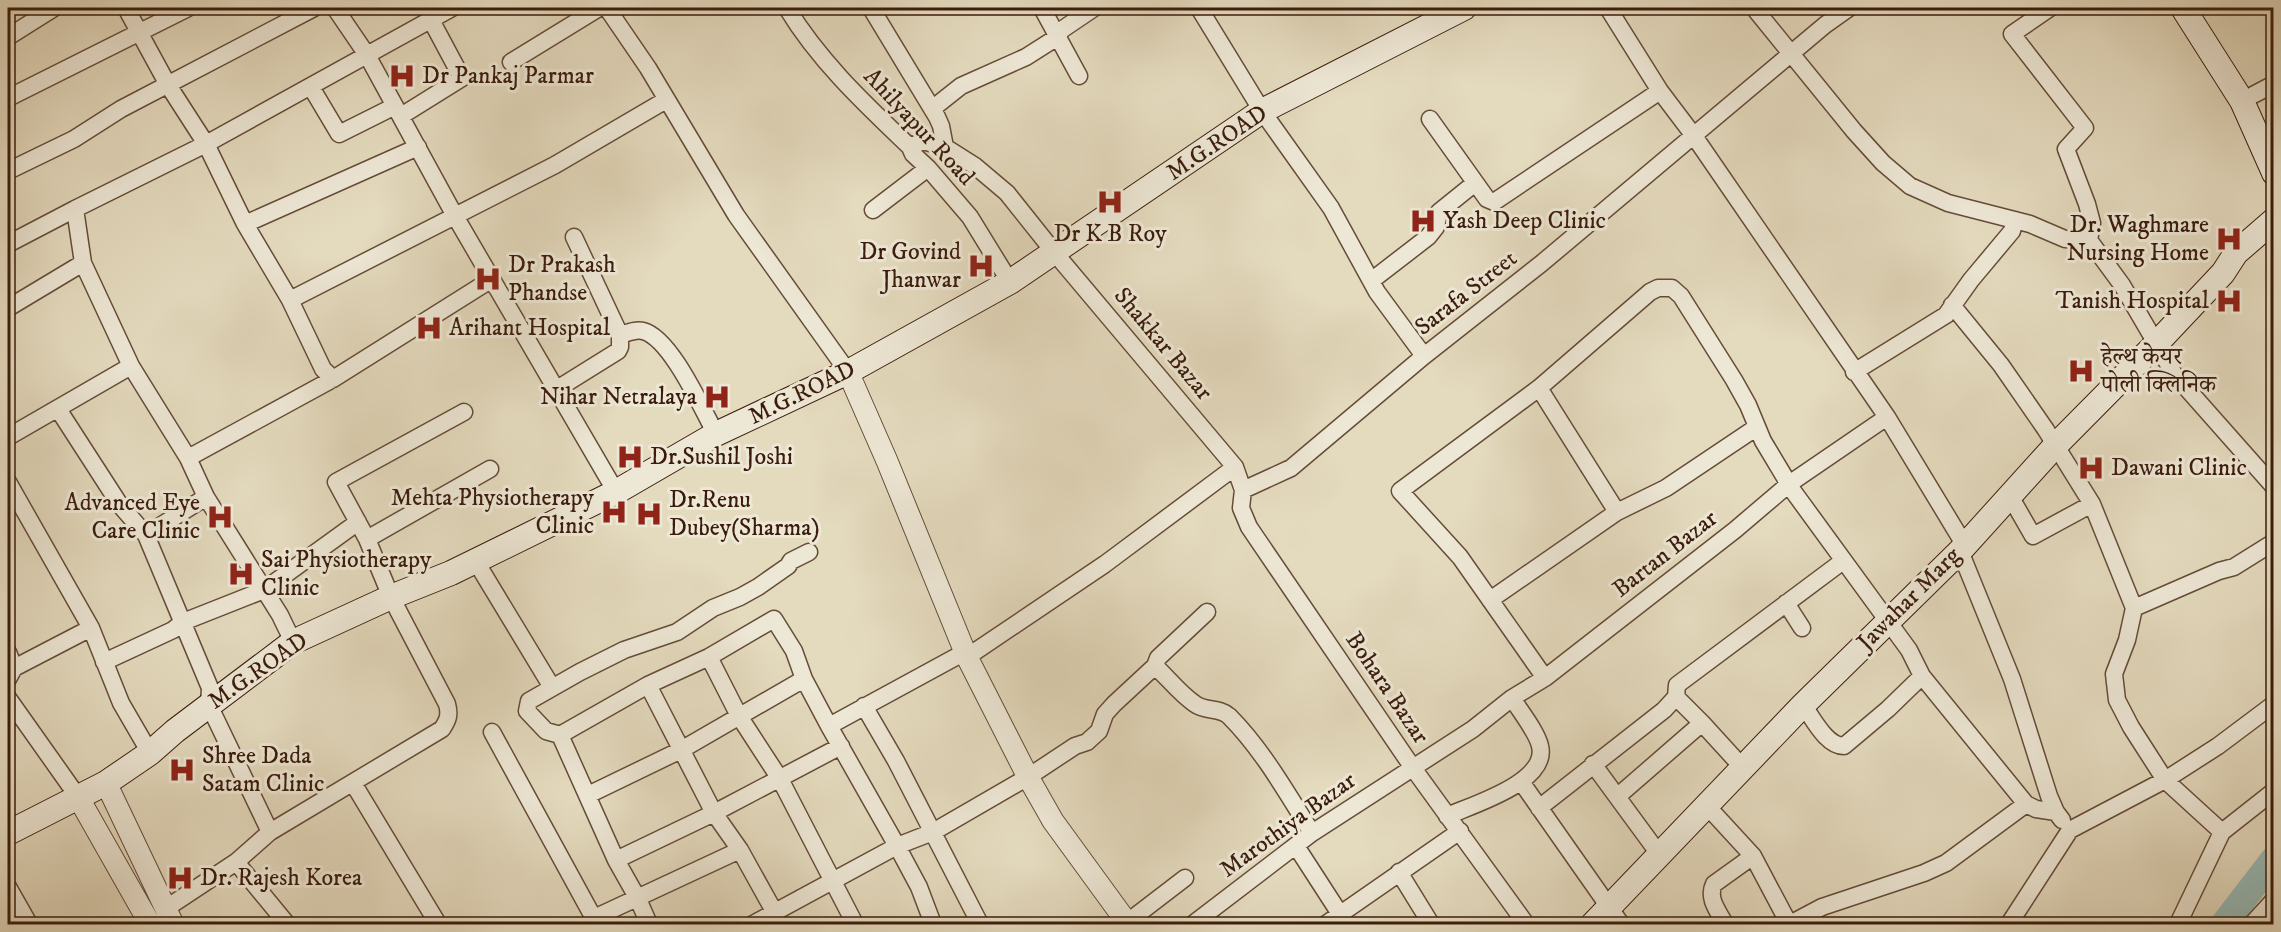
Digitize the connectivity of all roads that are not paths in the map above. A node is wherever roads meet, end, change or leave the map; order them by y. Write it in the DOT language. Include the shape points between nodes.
graph roads {
  1 [pos="54,8"];
  2 [pos="126,8"];
  3 [pos="188,8"];
  4 [pos="314,8"];
  5 [pos="335,8"];
  6 [pos="452,8"];
  7 [pos="599,8"];
  8 [pos="607,8"];
  9 [pos="787,8"];
  10 [pos="871,8"];
  11 [pos="1042,8"];
  12 [pos="1094,8"];
  13 [pos="1199,8"];
  14 [pos="1464,8"];
  15 [pos="1608,8"];
  16 [pos="1754,8"];
  17 [pos="1849,8"];
  18 [pos="2050,8"];
  19 [pos="2184,8"];
  20 [pos="2201,8"];
  21 [pos="431,20"];
  22 [pos="140,32"];
  23 [pos="1058,35"];
  24 [pos="8,37"];
  25 [pos="1791,54"];
  26 [pos="367,55"];
  27 [pos="511,62"];
  28 [pos="1079,76"];
  29 [pos="168,85"];
  30 [pos="311,87"];
  31 [pos="2263,90"];
  32 [pos="1660,91"];
  33 [pos="8,98"];
  34 [pos="666,100"];
  35 [pos="932,109"];
  36 [pos="398,111"];
  37 [pos="1263,111"];
  38 [pos="1430,118"];
  39 [pos="1695,136"];
  40 [pos="2274,138"];
  41 [pos="206,144"];
  42 [pos="418,147"];
  43 [pos="910,147"];
  44 [pos="945,147"];
  45 [pos="928,168"];
  46 [pos="8,171"];
  47 [pos="2274,173"];
  48 [pos="1475,183"];
  49 [pos="75,209"];
  50 [pos="873,210"];
  51 [pos="455,216"];
  52 [pos="2015,220"];
  53 [pos="2274,220"];
  54 [pos="245,224"];
  55 [pos="2274,235"];
  56 [pos="574,237"];
  57 [pos="2089,240"];
  58 [pos="8,244"];
  59 [pos="1054,252"];
  60 [pos="83,263"];
  61 [pos="2223,273"];
  62 [pos="492,279"];
  63 [pos="1371,281"];
  64 [pos="1010,282"];
  65 [pos="290,300"];
  66 [pos="1952,305"];
  67 [pos="8,308"];
  68 [pos="620,335"];
  69 [pos="2157,343"];
  70 [pos="1424,356"];
  71 [pos="132,366"];
  72 [pos="848,372"];
  73 [pos="1854,372"];
  74 [pos="333,379"];
  75 [pos="1539,388"];
  76 [pos="557,389"];
  77 [pos="58,409"];
  78 [pos="464,412"];
  79 [pos="1887,417"];
  80 [pos="1757,427"];
  81 [pos="716,434"];
  82 [pos="8,437"];
  83 [pos="2055,446"];
  84 [pos="188,458"];
  85 [pos="1235,467"];
  86 [pos="490,469"];
  87 [pos="8,482"];
  88 [pos="1789,484"];
  89 [pos="2274,486"];
  90 [pos="1243,490"];
  91 [pos="616,492"];
  92 [pos="2010,496"];
  93 [pos="206,497"];
  94 [pos="2092,504"];
  95 [pos="1617,512"];
  96 [pos="358,522"];
  97 [pos="146,535"];
  98 [pos="367,539"];
  99 [pos="2274,542"];
  100 [pos="1962,548"];
  101 [pos="809,552"];
  102 [pos="475,560"];
  103 [pos="1843,561"];
  104 [pos="264,590"];
  105 [pos="391,597"];
  106 [pos="1490,600"];
  107 [pos="1786,603"];
  108 [pos="2134,608"];
  109 [pos="1207,612"];
  110 [pos="1886,621"];
  111 [pos="183,622"];
  112 [pos="90,628"];
  113 [pos="1802,628"];
  114 [pos="293,642"];
  115 [pos="966,655"];
  116 [pos="709,657"];
  117 [pos="104,662"];
  118 [pos="10,666"];
  119 [pos="1155,666"];
  120 [pos="1922,676"];
  121 [pos="1545,678"];
  122 [pos="804,679"];
  123 [pos="648,685"];
  124 [pos="549,689"];
  125 [pos="1676,697"];
  126 [pos="8,698"];
  127 [pos="1512,698"];
  128 [pos="2274,704"];
  129 [pos="209,705"];
  130 [pos="1803,705"];
  131 [pos="864,706"];
  132 [pos="740,716"];
  133 [pos="1702,723"];
  134 [pos="829,726"];
  135 [pos="1473,729"];
  136 [pos="492,732"];
  137 [pos="560,735"];
  138 [pos="841,747"];
  139 [pos="681,750"];
  140 [pos="150,753"];
  141 [pos="1593,764"];
  142 [pos="1413,768"];
  143 [pos="1743,768"];
  144 [pos="1028,777"];
  145 [pos="780,779"];
  146 [pos="2165,780"];
  147 [pos="106,783"];
  148 [pos="353,783"];
  149 [pos="1522,783"];
  150 [pos="2274,791"];
  151 [pos="588,795"];
  152 [pos="1618,796"];
  153 [pos="78,797"];
  154 [pos="2026,804"];
  155 [pos="1707,806"];
  156 [pos="1539,808"];
  157 [pos="2056,812"];
  158 [pos="714,813"];
  159 [pos="1447,816"];
  160 [pos="2070,830"];
  161 [pos="1460,831"];
  162 [pos="270,832"];
  163 [pos="933,832"];
  164 [pos="2222,832"];
  165 [pos="8,833"];
  166 [pos="1312,833"];
  167 [pos="897,846"];
  168 [pos="1296,846"];
  169 [pos="740,850"];
  170 [pos="1659,854"];
  171 [pos="1753,856"];
  172 [pos="616,860"];
  173 [pos="236,862"];
  174 [pos="1399,872"];
  175 [pos="1185,878"];
  176 [pos="833,882"];
  177 [pos="8,887"];
  178 [pos="638,899"];
  179 [pos="2274,900"];
  180 [pos="776,913"];
  181 [pos="1340,914"];
  182 [pos="169,917"];
  183 [pos="1608,919"];
  184 [pos="596,921"];
  185 [pos="1786,923"];
  186 [pos="30,924"];
  187 [pos="150,924"];
  188 [pos="287,924"];
  189 [pos="438,924"];
  190 [pos="649,924"];
  191 [pos="753,924"];
  192 [pos="855,924"];
  193 [pos="933,924"];
  194 [pos="980,924"];
  195 [pos="1126,924"];
  196 [pos="1193,924"];
  197 [pos="1326,924"];
  198 [pos="1431,924"];
  199 [pos="1526,924"];
  200 [pos="1725,924"];
  201 [pos="2009,924"];
  202 [pos="2178,924"];
  203 [pos="2252,924"];
  1 -- 24 [label="street"];
  2 -- 22 [label="street"];
  3 -- 22 [label="street"];
  4 -- 29 [label="street"];
  5 -- 26 [label="street"];
  6 -- 21 [label="street"];
  7 -- 27 [label="street"];
  8 -- 34 [label="street"];
  9 -- 43 [label="street, Ahilyapur Road" via="856,96"];
  10 -- 35 [label="street"];
  11 -- 23 [label="street"];
  12 -- 23 [label="street"];
  13 -- 37 [label="street"];
  14 -- 37 [label="main road, M.G.ROAD"];
  15 -- 32 [label="street"];
  16 -- 25 [label="street"];
  17 -- 25 [label="street, Sarafa Street"];
  18 -- 57 [label="street" via="2012,34 2085,128 2066,149 2092,223"];
  19 -- 47 [label="main road" via="2242,101"];
  20 -- 31 [label="main road"];
  21 -- 26 [label="street"];
  21 -- 36 [label="street" via="462,78"];
  22 -- 29 [label="street"];
  22 -- 33 [label="street"];
  23 -- 28 [label="street"];
  23 -- 35 [label="street" via="1026,57 961,86"];
  25 -- 39 [label="street, Sarafa Street"];
  25 -- 52 [label="street" via="1854,131 1910,186 1948,203"];
  26 -- 30 [label="street"];
  26 -- 36 [label="street"];
  29 -- 41 [label="street"];
  29 -- 46 [label="street"];
  30 -- 36 [label="street" via="339,134"];
  30 -- 41 [label="street"];
  31 -- 40 [label="main road"];
  32 -- 39 [label="street"];
  32 -- 48 [label="street" via="1499,200 1491,202"];
  34 -- 51 [label="street" via="555,165"];
  34 -- 72 [label="street" via="736,215"];
  35 -- 44 [label="street" via="941,126"];
  36 -- 42 [label="street"];
  37 -- 59 [label="main road, M.G.ROAD"];
  37 -- 63 [label="street" via="1331,208"];
  38 -- 48 [label="street"];
  39 -- 70 [label="street, Sarafa Street"];
  39 -- 73 [label="street"];
  41 -- 49 [label="street"];
  41 -- 54 [label="street"];
  42 -- 51 [label="street"];
  42 -- 54 [label="street"];
  43 -- 44 [label="street" via="923,141"];
  43 -- 45 [label="street, Ahilyapur Road"];
  44 -- 59 [label="street, Shakkar Bazar" via="1007,193"];
  45 -- 50 [label="street"];
  45 -- 64 [label="street, Ahilyapur Road" via="970,217"];
  48 -- 63 [label="street" via="1439,212 1436,227 1428,237"];
  49 -- 58 [label="street"];
  49 -- 60 [label="street"];
  51 -- 62 [label="street"];
  51 -- 65 [label="street"];
  52 -- 57 [label="street" via="2065,239"];
  52 -- 66 [label="street" via="2012,231"];
  53 -- 61 [label="main road" via="2236,253"];
  54 -- 65 [label="street"];
  55 -- 61 [label="main road"];
  56 -- 68 [label="street"];
  57 -- 69 [label="street"];
  59 -- 64 [label="main road, M.G.ROAD"];
  59 -- 85 [label="street, Shakkar Bazar"];
  60 -- 67 [label="street"];
  60 -- 71 [label="street"];
  61 -- 69 [label="main road, Jawahar Marg"];
  62 -- 74 [label="street"];
  62 -- 76 [label="street"];
  63 -- 70 [label="street"];
  64 -- 72 [label="main road, M.G.ROAD"];
  65 -- 74 [label="street" via="323,369"];
  66 -- 73 [label="street" via="1946,315"];
  66 -- 83 [label="street" via="2001,365"];
  68 -- 76 [label="street" via="618,351"];
  68 -- 81 [label="street" via="640,330 667,348"];
  69 -- 83 [label="main road, Jawahar Marg"];
  69 -- 89 [label="street" via="2174,374"];
  70 -- 90 [label="street, Sarafa Street" via="1291,468"];
  71 -- 77 [label="street"];
  71 -- 84 [label="street"];
  72 -- 81 [label="main road, M.G.ROAD"];
  72 -- 115 [label="street"];
  73 -- 79 [label="street"];
  74 -- 84 [label="street"];
  75 -- 80 [label="street" via="1650,292 1672,288 1734,380"];
  75 -- 95 [label="street"];
  75 -- 106 [label="street" via="1400,491 1460,557"];
  76 -- 91 [label="street"];
  77 -- 82 [label="street"];
  77 -- 97 [label="street" via="120,505"];
  78 -- 96 [label="street" via="336,482"];
  79 -- 88 [label="street, Bartan Bazar"];
  79 -- 100 [label="street"];
  80 -- 88 [label="street"];
  80 -- 95 [label="street" via="1666,488"];
  81 -- 91 [label="main road, M.G.ROAD"];
  83 -- 92 [label="main road, Jawahar Marg"];
  83 -- 94 [label="street"];
  84 -- 93 [label="street"];
  85 -- 90 [label="street, Bohara Bazar"];
  85 -- 115 [label="street" via="1105,564"];
  86 -- 98 [label="street"];
  87 -- 112 [label="street"];
  88 -- 103 [label="street"];
  88 -- 121 [label="street, Bartan Bazar"];
  90 -- 142 [label="street, Bohara Bazar" via="1241,508 1249,527"];
  91 -- 102 [label="main road, M.G.ROAD"];
  92 -- 94 [label="street" via="2033,536"];
  92 -- 100 [label="main road, Jawahar Marg"];
  93 -- 97 [label="street"];
  93 -- 104 [label="street"];
  94 -- 108 [label="street"];
  95 -- 106 [label="street"];
  96 -- 98 [label="street"];
  96 -- 104 [label="street"];
  97 -- 111 [label="street"];
  98 -- 105 [label="street"];
  99 -- 108 [label="street" via="2234,567"];
  100 -- 110 [label="main road, Jawahar Marg"];
  100 -- 157 [label="street" via="2012,679"];
  101 -- 124 [label="street" via="758,587 712,608 677,632 624,650"];
  102 -- 105 [label="main road, M.G.ROAD"];
  102 -- 124 [label="street" via="550,684"];
  103 -- 107 [label="street"];
  103 -- 110 [label="street"];
  104 -- 111 [label="street"];
  104 -- 114 [label="street"];
  105 -- 114 [label="main road, M.G.ROAD"];
  105 -- 148 [label="street" via="450,712 442,729"];
  106 -- 121 [label="street"];
  107 -- 113 [label="street"];
  107 -- 125 [label="street" via="1677,685"];
  108 -- 146 [label="street" via="2114,674 2117,700"];
  109 -- 119 [label="street" via="1158,658"];
  110 -- 120 [label="street"];
  110 -- 130 [label="main road, Jawahar Marg"];
  111 -- 117 [label="street"];
  111 -- 129 [label="street" via="210,688"];
  112 -- 117 [label="street"];
  112 -- 118 [label="street"];
  114 -- 129 [label="main road, M.G.ROAD"];
  115 -- 131 [label="street"];
  115 -- 144 [label="street"];
  116 -- 122 [label="street" via="774,620 794,651"];
  116 -- 123 [label="street"];
  116 -- 132 [label="street"];
  117 -- 140 [label="street" via="121,703"];
  119 -- 144 [label="street" via="1114,704 1099,731 1087,742"];
  119 -- 166 [label="street" via="1194,704 1228,715 1260,754"];
  120 -- 130 [label="street" via="1844,746 1836,746"];
  120 -- 154 [label="street"];
  121 -- 127 [label="street, Bartan Bazar"];
  122 -- 132 [label="street"];
  122 -- 134 [label="street"];
  123 -- 137 [label="street"];
  123 -- 139 [label="street"];
  124 -- 137 [label="street" via="530,701 527,711 546,730"];
  125 -- 133 [label="street"];
  125 -- 141 [label="street"];
  126 -- 153 [label="street"];
  127 -- 135 [label="street, Bartan Bazar"];
  127 -- 149 [label="street" via="1540,745 1540,761"];
  128 -- 146 [label="street"];
  129 -- 140 [label="main road, M.G.ROAD"];
  129 -- 162 [label="street"];
  130 -- 143 [label="main road, Jawahar Marg"];
  131 -- 134 [label="street"];
  131 -- 163 [label="street"];
  132 -- 139 [label="street"];
  132 -- 145 [label="street"];
  133 -- 143 [label="street"];
  133 -- 152 [label="street"];
  134 -- 138 [label="street"];
  135 -- 142 [label="street, Marothiya Bazar"];
  136 -- 184 [label="street"];
  137 -- 151 [label="street"];
  138 -- 145 [label="street"];
  138 -- 167 [label="street"];
  139 -- 151 [label="street"];
  139 -- 158 [label="street"];
  140 -- 147 [label="main road, M.G.ROAD"];
  141 -- 152 [label="street"];
  141 -- 156 [label="street"];
  142 -- 159 [label="street, Bohara Bazar"];
  142 -- 166 [label="street, Marothiya Bazar"];
  143 -- 155 [label="main road, Jawahar Marg"];
  144 -- 163 [label="street"];
  144 -- 195 [label="street" via="1053,821"];
  145 -- 158 [label="street"];
  145 -- 176 [label="street"];
  146 -- 160 [label="street"];
  146 -- 164 [label="street"];
  147 -- 153 [label="main road, M.G.ROAD"];
  147 -- 182 [label="street"];
  148 -- 162 [label="street"];
  148 -- 189 [label="street"];
  149 -- 156 [label="street"];
  149 -- 159 [label="street"];
  150 -- 164 [label="street"];
  151 -- 172 [label="street"];
  152 -- 170 [label="street"];
  153 -- 165 [label="main road, M.G.ROAD"];
  153 -- 187 [label="street"];
  154 -- 157 [label="street"];
  154 -- 185 [label="street" via="1946,863"];
  155 -- 170 [label="main road, Jawahar Marg"];
  155 -- 171 [label="street"];
  156 -- 183 [label="street"];
  157 -- 160 [label="street"];
  158 -- 169 [label="street"];
  158 -- 172 [label="street"];
  159 -- 161 [label="street, Bohara Bazar"];
  160 -- 201 [label="street"];
  161 -- 174 [label="street"];
  161 -- 199 [label="street, Bohara Bazar"];
  162 -- 173 [label="street"];
  163 -- 167 [label="street"];
  163 -- 194 [label="street"];
  164 -- 202 [label="street"];
  166 -- 168 [label="street, Marothiya Bazar"];
  167 -- 176 [label="street"];
  167 -- 193 [label="street"];
  168 -- 181 [label="street"];
  168 -- 196 [label="street, Marothiya Bazar"];
  169 -- 178 [label="street"];
  169 -- 180 [label="street"];
  170 -- 183 [label="main road, Jawahar Marg"];
  171 -- 185 [label="street"];
  171 -- 200 [label="street" via="1711,890"];
  172 -- 178 [label="street"];
  173 -- 182 [label="street"];
  173 -- 188 [label="street"];
  174 -- 181 [label="street"];
  174 -- 198 [label="street"];
  175 -- 195 [label="street"];
  176 -- 180 [label="street"];
  176 -- 192 [label="street"];
  177 -- 186 [label="street"];
  178 -- 184 [label="street"];
  178 -- 190 [label="street"];
  179 -- 203 [label="street"];
  180 -- 191 [label="street"];
  181 -- 197 [label="street"];
}
